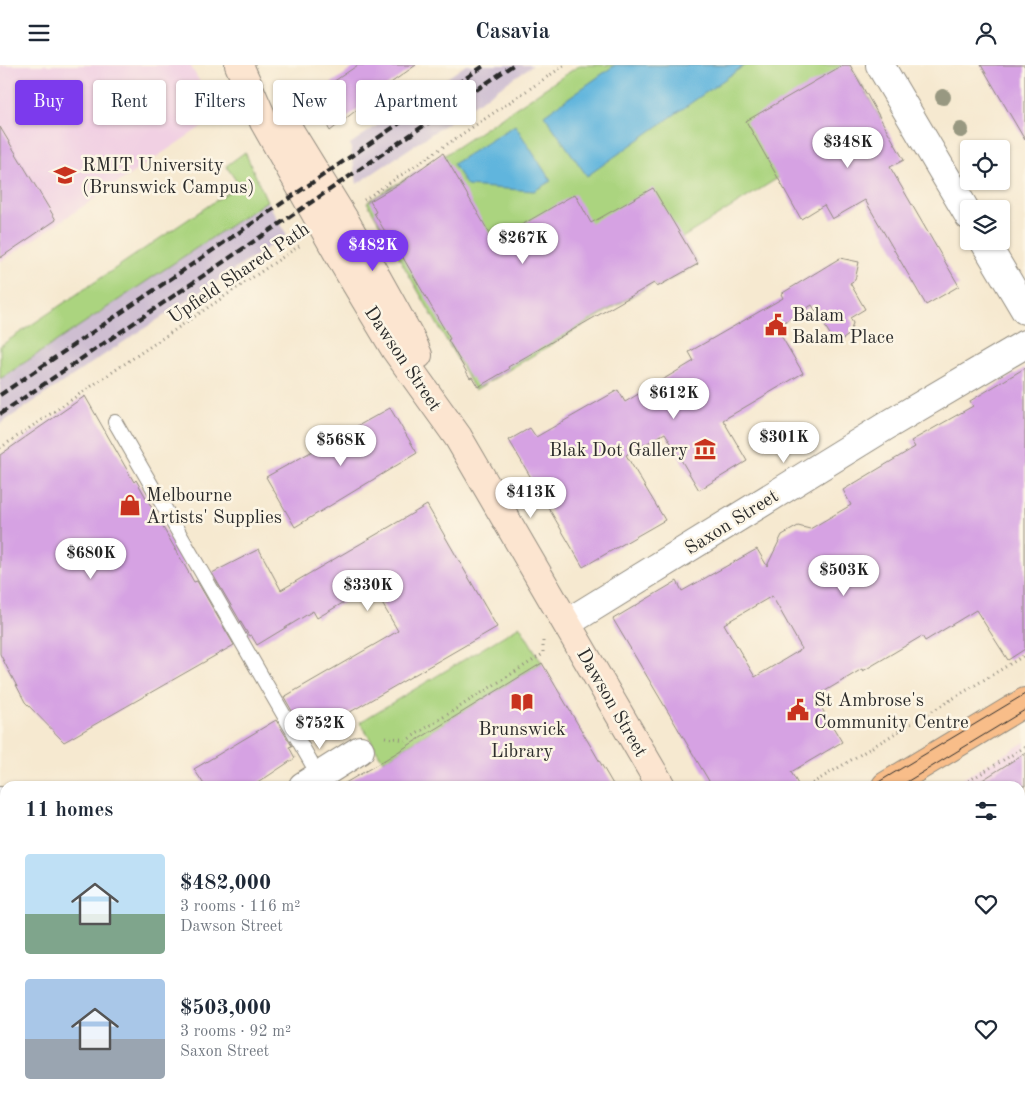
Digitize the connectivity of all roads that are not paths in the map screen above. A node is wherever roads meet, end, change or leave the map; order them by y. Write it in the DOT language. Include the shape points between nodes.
graph roads {
  1 [pos="239,65"];
  2 [pos="243,65"];
  3 [pos="880,65"];
  4 [pos="960,201"];
  5 [pos="334,225"];
  6 [pos="989,250"];
  7 [pos="1025,310"];
  8 [pos="1025,344"];
  9 [pos="115,421"];
  10 [pos="567,623"];
  11 [pos="1025,702"];
  12 [pos="370,743"];
  13 [pos="311,781"];
  14 [pos="658,781"];
  15 [pos="894,781"];
  1 -- 5 [label="street, Dawson Street" via="264,122"];
  2 -- 5 [label="street, Dawson Street" via="278,113"];
  3 -- 4 [label="street"];
  5 -- 10 [label="street, Dawson Street" via="411,339 458,437"];
  6 -- 7 [label="street"];
  8 -- 10 [label="street, Saxon Street"];
  9 -- 13 [label="lane"];
  10 -- 14 [label="street, Dawson Street"];
  11 -- 15 [label="highway"];
  12 -- 13 [label="street"];
}
